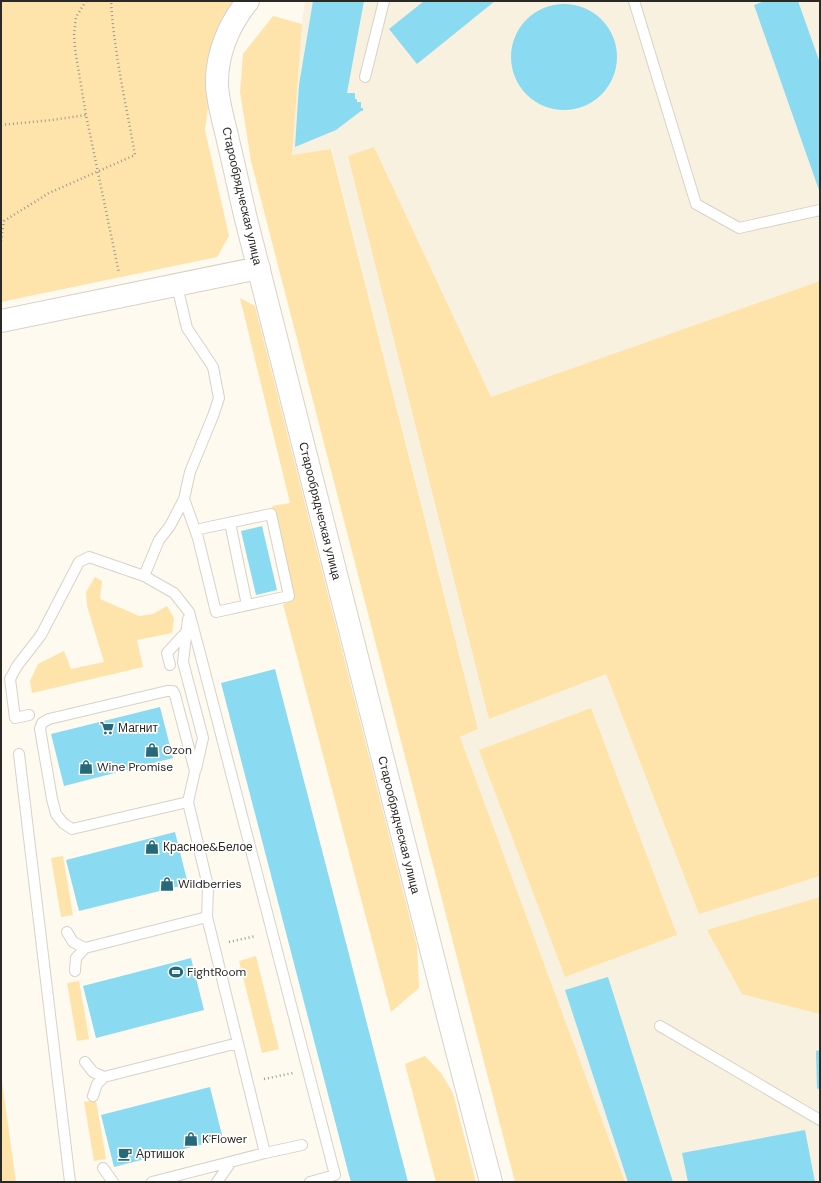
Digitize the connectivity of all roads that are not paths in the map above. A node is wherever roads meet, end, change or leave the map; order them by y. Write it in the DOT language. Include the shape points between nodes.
graph roads {
  1 [pos="248,1"];
  2 [pos="384,1"];
  3 [pos="634,1"];
  4 [pos="365,77"];
  5 [pos="820,210"];
  6 [pos="259,268"];
  7 [pos="177,286"];
  8 [pos="1,321"];
  9 [pos="184,499"];
  10 [pos="230,523"];
  11 [pos="195,530"];
  12 [pos="144,576"];
  13 [pos="247,605"];
  14 [pos="188,612"];
  15 [pos="186,632"];
  16 [pos="170,665"];
  17 [pos="29,715"];
  18 [pos="19,754"];
  19 [pos="195,770"];
  20 [pos="188,802"];
  21 [pos="207,917"];
  22 [pos="67,932"];
  23 [pos="84,948"];
  24 [pos="75,971"];
  25 [pos="660,1026"];
  26 [pos="238,1043"];
  27 [pos="85,1062"];
  28 [pos="104,1077"];
  29 [pos="93,1096"];
  30 [pos="820,1120"];
  31 [pos="302,1145"];
  32 [pos="265,1153"];
  33 [pos="231,1162"];
  34 [pos="103,1168"];
  35 [pos="70,1182"];
  36 [pos="113,1182"];
  37 [pos="152,1182"];
  38 [pos="217,1182"];
  39 [pos="310,1182"];
  40 [pos="491,1182"];
  1 -- 6 [label="street, Старообрядческая улица" via="224,43 218,63 217,85 242,204"];
  2 -- 4 [label="lane"];
  3 -- 5 [label="lane" via="696,204 739,228"];
  6 -- 7 [label="street"];
  6 -- 40 [label="street, Старообрядческая улица"];
  7 -- 8 [label="street"];
  7 -- 9 [label="lane" via="188,328 213,367 219,398 190,472"];
  9 -- 11 [label="lane"];
  9 -- 12 [label="lane" via="170,526 159,540"];
  10 -- 11 [label="lane"];
  10 -- 13 [label="lane"];
  10 -- 13 [label="lane" via="271,514 286,581 289,596"];
  11 -- 13 [label="lane" via="216,612"];
  12 -- 14 [label="lane" via="174,592"];
  12 -- 17 [label="lane" via="89,557 79,562 41,634 10,679 15,718"];
  14 -- 15 [label="lane"];
  14 -- 39 [label="lane" via="335,1175"];
  15 -- 16 [label="lane" via="168,654"];
  15 -- 19 [label="lane" via="183,662 203,738"];
  18 -- 35 [label="lane"];
  19 -- 20 [label="lane"];
  19 -- 20 [label="lane" via="172,691 49,719 42,723 40,729 56,814 72,829"];
  20 -- 21 [label="lane" via="208,886"];
  21 -- 23 [label="lane"];
  21 -- 26 [label="lane"];
  22 -- 23 [label="lane" via="73,942"];
  23 -- 24 [label="lane" via="76,958"];
  25 -- 30 [label="lane"];
  26 -- 28 [label="lane"];
  26 -- 32 [label="lane"];
  27 -- 28 [label="lane" via="93,1072"];
  28 -- 29 [label="lane" via="96,1084"];
  31 -- 32 [label="lane"];
  32 -- 33 [label="lane"];
  33 -- 37 [label="lane"];
  33 -- 38 [label="lane"];
  34 -- 36 [label="lane"];
}
